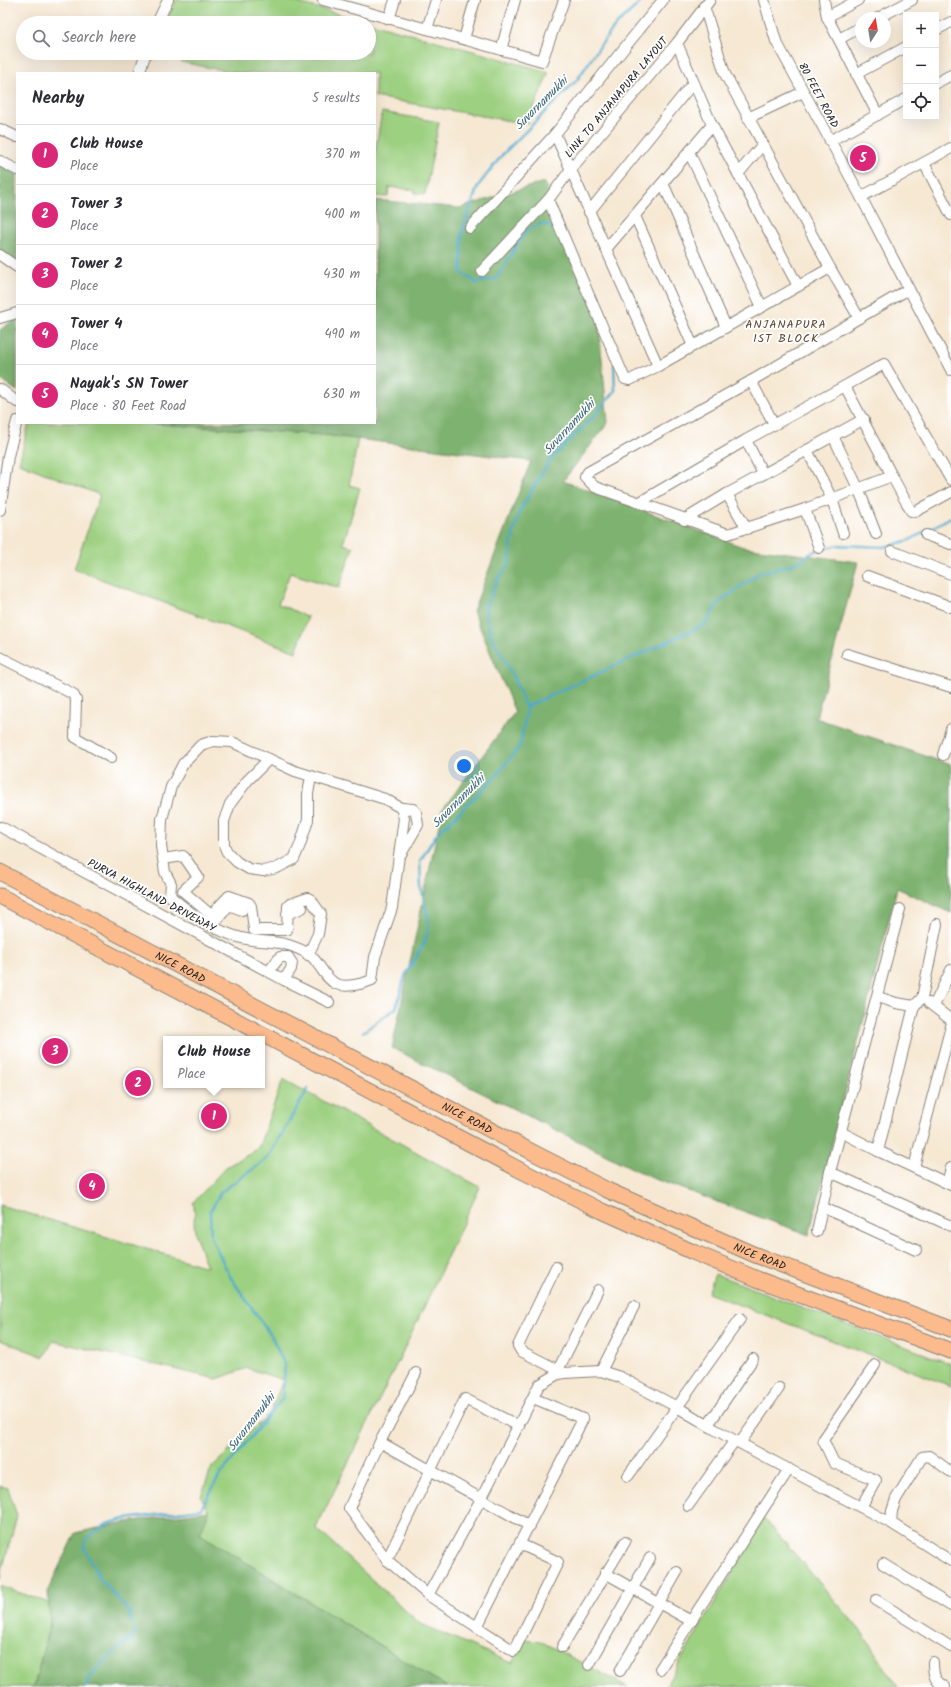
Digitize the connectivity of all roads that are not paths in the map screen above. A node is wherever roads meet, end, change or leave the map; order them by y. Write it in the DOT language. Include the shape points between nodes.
graph roads {
  1 [pos="168,0"];
  2 [pos="323,0"];
  3 [pos="395,0"];
  4 [pos="436,0"];
  5 [pos="475,0"];
  6 [pos="515,0"];
  7 [pos="564,0"];
  8 [pos="663,0"];
  9 [pos="764,0"];
  10 [pos="824,0"];
  11 [pos="858,0"];
  12 [pos="912,0"];
  13 [pos="707,3"];
  14 [pos="354,4"];
  15 [pos="889,12"];
  16 [pos="160,16"];
  17 [pos="827,18"];
  18 [pos="389,19"];
  19 [pos="951,22"];
  20 [pos="939,28"];
  21 [pos="427,29"];
  22 [pos="855,30"];
  23 [pos="838,39"];
  24 [pos="464,40"];
  25 [pos="677,43"];
  26 [pos="904,48"];
  27 [pos="501,50"];
  28 [pos="144,60"];
  29 [pos="139,72"];
  30 [pos="856,74"];
  31 [pos="951,75"];
  32 [pos="939,81"];
  33 [pos="693,83"];
  34 [pos="803,92"];
  35 [pos="903,101"];
  36 [pos="878,115"];
  37 [pos="748,118"];
  38 [pos="712,125"];
  39 [pos="0,129"];
  40 [pos="555,134"];
  41 [pos="16,137"];
  42 [pos="830,141"];
  43 [pos="763,144"];
  44 [pos="951,148"];
  45 [pos="690,152"];
  46 [pos="0,161"];
  47 [pos="924,163"];
  48 [pos="16,169"];
  49 [pos="571,169"];
  50 [pos="738,174"];
  51 [pos="663,183"];
  52 [pos="861,197"];
  53 [pos="548,200"];
  54 [pos="589,212"];
  55 [pos="951,215"];
  56 [pos="635,216"];
  57 [pos="470,228"];
  58 [pos="606,249"];
  59 [pos="0,255"];
  60 [pos="16,266"];
  61 [pos="830,268"];
  62 [pos="482,271"];
  63 [pos="798,286"];
  64 [pos="909,289"];
  65 [pos="762,307"];
  66 [pos="16,313"];
  67 [pos="0,318"];
  68 [pos="859,318"];
  69 [pos="726,327"];
  70 [pos="693,346"];
  71 [pos="658,366"];
  72 [pos="951,370"];
  73 [pos="751,381"];
  74 [pos="845,386"];
  75 [pos="0,389"];
  76 [pos="0,396"];
  77 [pos="16,401"];
  78 [pos="16,408"];
  79 [pos="864,419"];
  80 [pos="16,424"];
  81 [pos="774,424"];
  82 [pos="833,436"];
  83 [pos="746,440"];
  84 [pos="808,450"];
  85 [pos="763,474"];
  86 [pos="892,476"];
  87 [pos="951,480"];
  88 [pos="859,490"];
  89 [pos="951,492"];
  90 [pos="727,494"];
  91 [pos="832,498"];
  92 [pos="640,502"];
  93 [pos="805,509"];
  94 [pos="0,510"];
  95 [pos="684,520"];
  96 [pos="747,530"];
  97 [pos="843,533"];
  98 [pos="876,534"];
  99 [pos="926,535"];
  100 [pos="951,544"];
  101 [pos="819,548"];
  102 [pos="892,551"];
  103 [pos="951,574"];
  104 [pos="866,576"];
  105 [pos="951,608"];
  106 [pos="847,654"];
  107 [pos="0,657"];
  108 [pos="951,688"];
  109 [pos="951,729"];
  110 [pos="943,755"];
  111 [pos="110,758"];
  112 [pos="269,759"];
  113 [pos="311,776"];
  114 [pos="401,808"];
  115 [pos="0,827"];
  116 [pos="398,858"];
  117 [pos="163,859"];
  118 [pos="0,872"];
  119 [pos="0,896"];
  120 [pos="302,908"];
  121 [pos="900,909"];
  122 [pos="242,910"];
  123 [pos="287,914"];
  124 [pos="211,915"];
  125 [pos="937,924"];
  126 [pos="293,946"];
  127 [pos="308,955"];
  128 [pos="288,957"];
  129 [pos="951,970"];
  130 [pos="269,971"];
  131 [pos="284,980"];
  132 [pos="878,997"];
  133 [pos="922,998"];
  134 [pos="329,1002"];
  135 [pos="914,1006"];
  136 [pos="934,1006"];
  137 [pos="951,1020"];
  138 [pos="951,1026"];
  139 [pos="841,1132"];
  140 [pos="878,1151"];
  141 [pos="914,1168"];
  142 [pos="951,1168"];
  143 [pos="830,1172"];
  144 [pos="949,1184"];
  145 [pos="822,1207"];
  146 [pos="951,1226"];
  147 [pos="817,1231"];
  148 [pos="916,1250"];
  149 [pos="556,1267"];
  150 [pos="598,1290"];
  151 [pos="634,1306"];
  152 [pos="740,1319"];
  153 [pos="951,1329"];
  154 [pos="951,1351"];
  155 [pos="753,1359"];
  156 [pos="875,1365"];
  157 [pos="601,1371"];
  158 [pos="561,1372"];
  159 [pos="416,1373"];
  160 [pos="779,1388"];
  161 [pos="533,1398"];
  162 [pos="677,1407"];
  163 [pos="708,1425"];
  164 [pos="519,1426"];
  165 [pos="737,1441"];
  166 [pos="380,1442"];
  167 [pos="789,1469"];
  168 [pos="430,1470"];
  169 [pos="951,1472"];
  170 [pos="628,1476"];
  171 [pos="481,1499"];
  172 [pos="688,1506"];
  173 [pos="861,1507"];
  174 [pos="891,1523"];
  175 [pos="530,1526"];
  176 [pos="625,1542"];
  177 [pos="520,1544"];
  178 [pos="650,1558"];
  179 [pos="386,1560"];
  180 [pos="951,1561"];
  181 [pos="884,1564"];
  182 [pos="677,1572"];
  183 [pos="605,1573"];
  184 [pos="634,1589"];
  185 [pos="428,1595"];
  186 [pos="876,1600"];
  187 [pos="659,1603"];
  188 [pos="951,1606"];
  189 [pos="691,1621"];
  190 [pos="477,1628"];
  191 [pos="562,1647"];
  192 [pos="951,1647"];
  193 [pos="933,1662"];
  194 [pos="589,1665"];
  195 [pos="660,1669"];
  196 [pos="620,1670"];
  197 [pos="945,1687"];
  1 -- 16 [label="street"];
  2 -- 14 [label="street"];
  3 -- 18 [label="street"];
  4 -- 21 [label="street"];
  5 -- 24 [label="street"];
  6 -- 27 [label="street"];
  7 -- 27 [label="street" via="542,62"];
  8 -- 40 [label="street"];
  9 -- 34 [label="street, 80 FEET ROAD" via="776,41"];
  10 -- 17 [label="street"];
  11 -- 17 [label="street"];
  12 -- 15 [label="street"];
  13 -- 25 [label="street, LINK TO ANJANAPURA LAYOUT"];
  13 -- 37 [label="street" via="725,74"];
  14 -- 18 [label="street"];
  17 -- 23 [label="street"];
  18 -- 21 [label="street"];
  19 -- 20 [label="street"];
  21 -- 24 [label="street"];
  22 -- 23 [label="street"];
  23 -- 30 [label="street"];
  24 -- 27 [label="street"];
  25 -- 33 [label="street"];
  25 -- 49 [label="street, LINK TO ANJANAPURA LAYOUT"];
  26 -- 30 [label="street"];
  28 -- 29 [label="street"];
  30 -- 36 [label="street"];
  31 -- 32 [label="street"];
  33 -- 38 [label="street"];
  33 -- 54 [label="street"];
  34 -- 37 [label="street"];
  34 -- 42 [label="street, 80 FEET ROAD"];
  35 -- 36 [label="street"];
  36 -- 42 [label="street"];
  37 -- 43 [label="street"];
  38 -- 45 [label="street"];
  38 -- 50 [label="street"];
  39 -- 41 [label="street"];
  40 -- 49 [label="street, LINK TO ANJANAPURA LAYOUT"];
  40 -- 57 [label="street"];
  42 -- 52 [label="street, 80 FEET ROAD"];
  43 -- 50 [label="street"];
  43 -- 61 [label="street"];
  44 -- 47 [label="street"];
  45 -- 51 [label="street"];
  45 -- 65 [label="street"];
  46 -- 48 [label="street"];
  47 -- 52 [label="street"];
  47 -- 55 [label="street"];
  49 -- 53 [label="street"];
  49 -- 54 [label="street"];
  50 -- 63 [label="street"];
  51 -- 56 [label="street"];
  51 -- 69 [label="street"];
  52 -- 64 [label="street, 80 FEET ROAD"];
  53 -- 62 [label="street"];
  53 -- 71 [label="street" via="625,379 630,380"];
  54 -- 58 [label="street"];
  56 -- 58 [label="street"];
  56 -- 70 [label="street"];
  58 -- 71 [label="street"];
  59 -- 60 [label="street"];
  61 -- 63 [label="street"];
  61 -- 68 [label="street"];
  63 -- 65 [label="street"];
  64 -- 68 [label="street"];
  64 -- 72 [label="street, 80 FEET ROAD"];
  65 -- 69 [label="street"];
  66 -- 67 [label="street"];
  68 -- 73 [label="street"];
  69 -- 70 [label="street"];
  70 -- 71 [label="street"];
  73 -- 81 [label="street"];
  73 -- 92 [label="street" via="585,476 595,487"];
  74 -- 79 [label="street"];
  74 -- 81 [label="street"];
  74 -- 87 [label="street" via="884,364"];
  75 -- 77 [label="street"];
  76 -- 78 [label="street"];
  79 -- 82 [label="street"];
  79 -- 86 [label="street"];
  80 -- 94 [label="street" via="8,456"];
  81 -- 83 [label="street"];
  82 -- 84 [label="street"];
  82 -- 88 [label="street"];
  83 -- 85 [label="street"];
  83 -- 92 [label="street"];
  84 -- 85 [label="street"];
  84 -- 91 [label="street"];
  85 -- 90 [label="street"];
  86 -- 88 [label="street"];
  86 -- 89 [label="street" via="911,511 915,512"];
  88 -- 91 [label="street"];
  88 -- 98 [label="street"];
  90 -- 95 [label="street"];
  90 -- 96 [label="street"];
  91 -- 93 [label="street"];
  91 -- 97 [label="street"];
  92 -- 95 [label="street"];
  93 -- 96 [label="street"];
  93 -- 101 [label="street"];
  95 -- 96 [label="street" via="728,534"];
  99 -- 100 [label="street"];
  102 -- 103 [label="street"];
  104 -- 105 [label="street"];
  106 -- 108 [label="street"];
  107 -- 111 [label="street" via="73,694 76,700 75,737"];
  109 -- 110 [label="street"];
  112 -- 113 [label="street, PURVA HIGHLAND DRIVEWAY"];
  112 -- 113 [label="street" via="247,781 230,804 224,821 224,845 227,852 237,862 249,868 263,871 277,868 294,859 308,820"];
  112 -- 117 [label="street, PURVA HIGHLAND DRIVEWAY" via="232,742 213,741 201,745 183,764 171,788 162,819"];
  113 -- 114 [label="street, PURVA HIGHLAND DRIVEWAY" via="385,799"];
  114 -- 116 [label="street, PURVA HIGHLAND DRIVEWAY" via="404,818"];
  114 -- 116 [label="street" via="416,812 418,825"];
  115 -- 130 [label="street, PURVA HIGHLAND DRIVEWAY"];
  116 -- 127 [label="street, PURVA HIGHLAND DRIVEWAY" via="392,908 376,957 372,980 356,985 338,984 325,976 314,958"];
  117 -- 124 [label="street" via="183,856 185,858 198,877 183,891"];
  117 -- 126 [label="street, PURVA HIGHLAND DRIVEWAY" via="165,872 172,884 170,896 181,906 211,925 237,937"];
  118 -- 153 [label="highway, NICE ROAD" via="607,1190 753,1254"];
  119 -- 154 [label="highway, NICE ROAD" via="602,1211 757,1279"];
  120 -- 123 [label="street"];
  121 -- 132 [label="street"];
  122 -- 124 [label="street" via="229,905 217,920"];
  123 -- 124 [label="street" via="287,930 254,930 249,903 229,896"];
  123 -- 127 [label="street" via="290,904 308,898 321,914 318,934"];
  125 -- 133 [label="street"];
  126 -- 127 [label="street, PURVA HIGHLAND DRIVEWAY"];
  126 -- 128 [label="street"];
  128 -- 130 [label="street" via="280,958"];
  128 -- 131 [label="street" via="292,963"];
  129 -- 136 [label="street"];
  130 -- 131 [label="street, PURVA HIGHLAND DRIVEWAY"];
  131 -- 134 [label="street, PURVA HIGHLAND DRIVEWAY"];
  132 -- 135 [label="street"];
  132 -- 139 [label="street"];
  133 -- 135 [label="street"];
  133 -- 136 [label="street"];
  135 -- 140 [label="street"];
  136 -- 137 [label="street"];
  138 -- 141 [label="street"];
  139 -- 140 [label="street"];
  139 -- 143 [label="street"];
  140 -- 141 [label="street"];
  141 -- 144 [label="street"];
  142 -- 144 [label="street"];
  143 -- 145 [label="street"];
  143 -- 146 [label="street"];
  145 -- 147 [label="street"];
  145 -- 148 [label="street"];
  149 -- 158 [label="street" via="518,1349"];
  150 -- 158 [label="street"];
  151 -- 157 [label="street"];
  152 -- 162 [label="street"];
  155 -- 163 [label="street"];
  156 -- 173 [label="street" via="824,1440 834,1463 876,1480"];
  157 -- 158 [label="street"];
  157 -- 162 [label="street" via="620,1377"];
  158 -- 161 [label="street" via="539,1385"];
  159 -- 166 [label="street"];
  160 -- 165 [label="street"];
  161 -- 164 [label="street"];
  161 -- 175 [label="street" via="583,1419"];
  162 -- 163 [label="street"];
  162 -- 170 [label="street"];
  163 -- 165 [label="street"];
  164 -- 168 [label="street" via="465,1399"];
  164 -- 171 [label="street"];
  165 -- 167 [label="street"];
  165 -- 172 [label="street"];
  166 -- 168 [label="street"];
  166 -- 179 [label="street" via="349,1508"];
  167 -- 173 [label="street"];
  167 -- 189 [label="street"];
  168 -- 171 [label="street"];
  168 -- 179 [label="street"];
  169 -- 174 [label="street" via="929,1456 922,1457 896,1499"];
  171 -- 175 [label="street"];
  171 -- 185 [label="street"];
  173 -- 174 [label="street"];
  174 -- 180 [label="street"];
  175 -- 177 [label="street"];
  176 -- 183 [label="street"];
  177 -- 190 [label="street"];
  177 -- 190 [label="street" via="558,1562 514,1651"];
  178 -- 184 [label="street"];
  179 -- 185 [label="street"];
  181 -- 188 [label="street"];
  182 -- 187 [label="street"];
  183 -- 184 [label="street"];
  183 -- 191 [label="street"];
  184 -- 187 [label="street"];
  184 -- 194 [label="street"];
  185 -- 190 [label="street"];
  186 -- 192 [label="street"];
  187 -- 189 [label="street"];
  187 -- 196 [label="street"];
  189 -- 195 [label="street"];
  193 -- 197 [label="street" via="933,1675 938,1683"];
}
